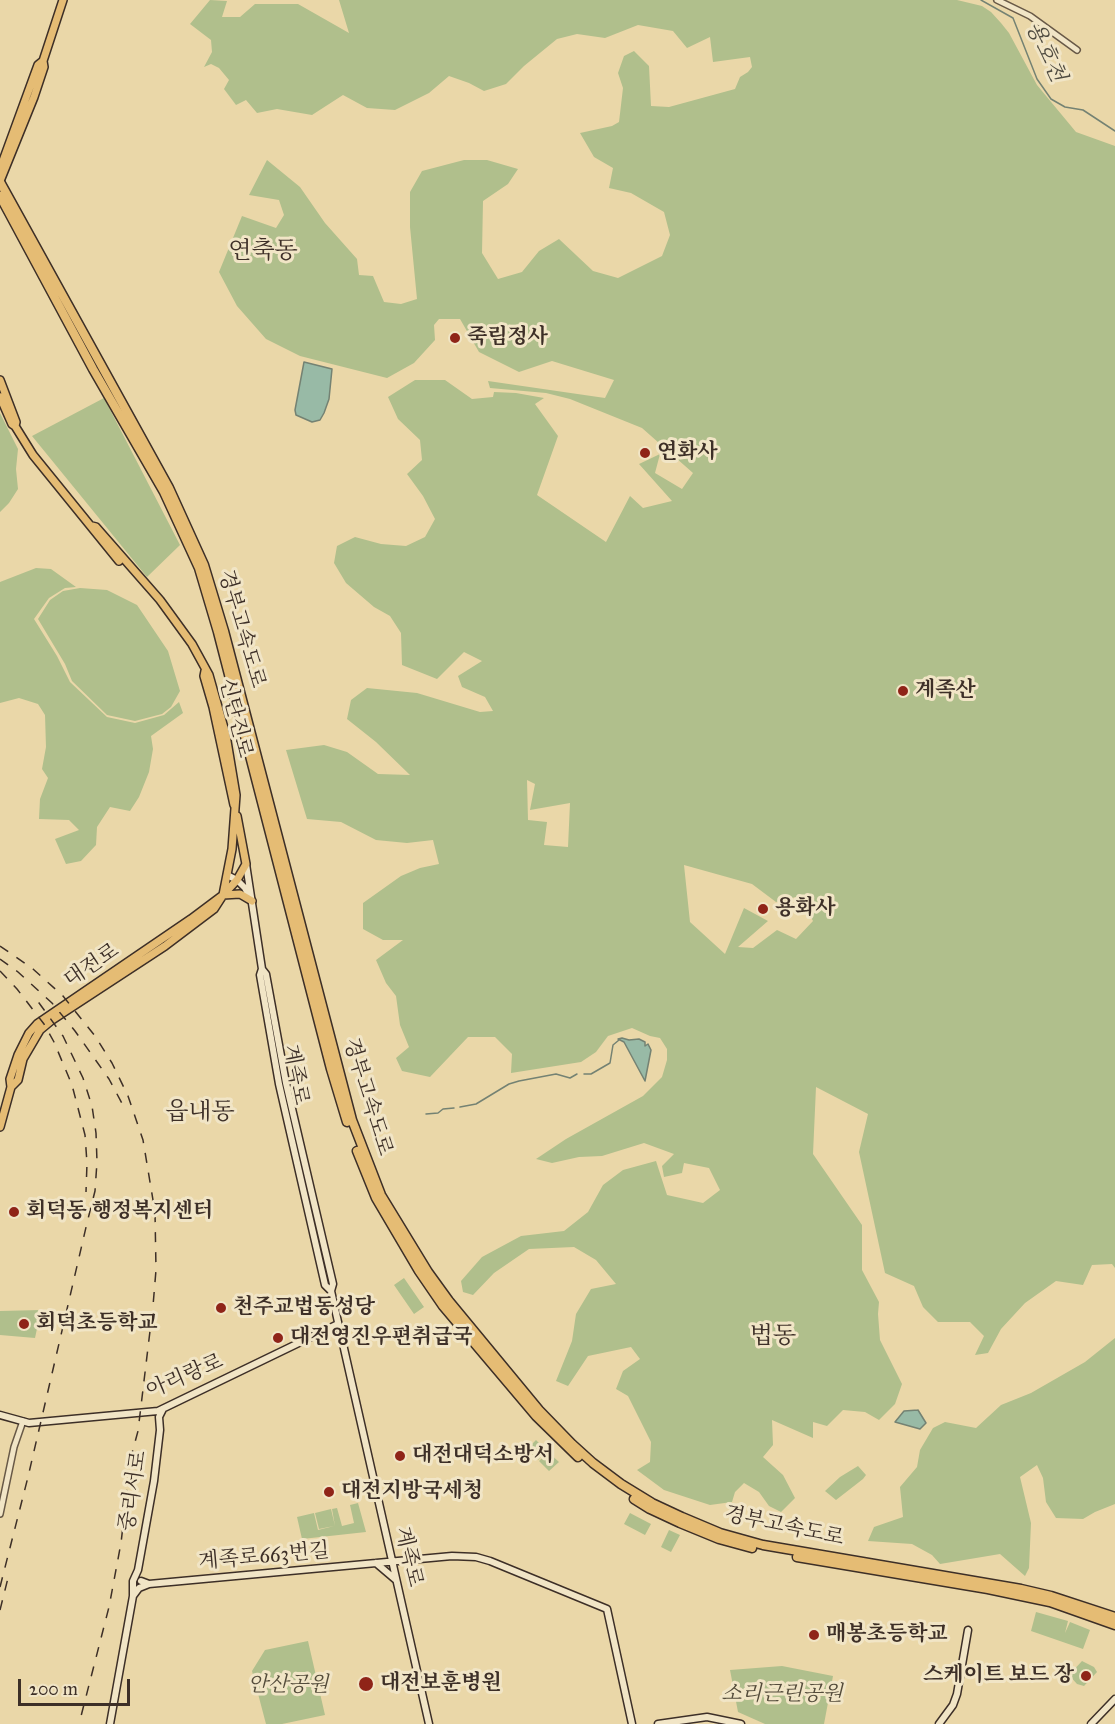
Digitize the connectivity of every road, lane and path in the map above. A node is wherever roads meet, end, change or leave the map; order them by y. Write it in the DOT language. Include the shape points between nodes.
graph roads {
  1 [pos="63,0"];
  2 [pos="997,0"];
  3 [pos="1077,50"];
  4 [pos="2,168"];
  5 [pos="0,182"];
  6 [pos="0,196"];
  7 [pos="0,380"];
  8 [pos="0,397"];
  9 [pos="15,426"];
  10 [pos="235,809"];
  11 [pos="246,864"];
  12 [pos="227,875"];
  13 [pos="237,880"];
  14 [pos="223,895"];
  15 [pos="252,902"];
  16 [pos="0,1127"];
  17 [pos="338,1324"];
  18 [pos="163,1409"];
  19 [pos="152,1411"];
  20 [pos="0,1415"];
  21 [pos="159,1417"];
  22 [pos="23,1421"];
  23 [pos="0,1514"];
  24 [pos="392,1561"];
  25 [pos="376,1563"];
  26 [pos="396,1580"];
  27 [pos="141,1581"];
  28 [pos="134,1595"];
  29 [pos="1115,1617"];
  30 [pos="1115,1625"];
  31 [pos="969,1630"];
  32 [pos="1115,1699"];
  33 [pos="110,1724"];
  34 [pos="429,1724"];
  35 [pos="632,1724"];
  36 [pos="658,1724"];
  37 [pos="741,1724"];
  38 [pos="939,1724"];
  39 [pos="1091,1724"];
  1 -- 4 [label="main road" via="34,97"];
  2 -- 3 [label="street" via="1030,16"];
  4 -- 5 [label="main road"];
  5 -- 29 [label="highway, 경부고속도로" via="169,488 204,565 352,1120 381,1195 449,1301 572,1444 621,1484 681,1517 763,1545 1021,1589"];
  6 -- 30 [label="highway, 경부고속도로" via="164,492 199,567 347,1122 376,1198 443,1306 568,1449 650,1509 707,1535 747,1547 1050,1602"];
  7 -- 9 [label="main road, 신탄진로"];
  8 -- 9 [label="main road, 신탄진로"];
  9 -- 10 [label="main road, 신탄진로" via="93,530 192,644 209,675 226,735"];
  10 -- 11 [label="main road, 신탄진로"];
  10 -- 12 [label="main road"];
  11 -- 13 [label="main road, 대전로"];
  11 -- 15 [label="main road, 계족로"];
  12 -- 13 [label="main road"];
  12 -- 14 [label="main road"];
  13 -- 14 [label="main road, 대전로"];
  13 -- 15 [label="main road"];
  14 -- 15 [label="main road" via="240,894"];
  14 -- 16 [label="main road, 대전로" via="214,909 192,927 40,1030 23,1059 18,1080 11,1087"];
  15 -- 17 [label="main road, 계족로" via="262,969 333,1284"];
  17 -- 18 [label="main road, 아리랑로"];
  17 -- 24 [label="main road, 계족로"];
  18 -- 19 [label="main road, 아리랑로"];
  18 -- 21 [label="main road, 중리서로"];
  19 -- 21 [label="main road"];
  19 -- 22 [label="main road, 아리랑로"];
  20 -- 22 [label="main road, 아리랑로"];
  21 -- 27 [label="main road, 중리서로"];
  22 -- 23 [label="street"];
  24 -- 25 [label="main road, 계족로663번길"];
  24 -- 26 [label="main road, 계족로"];
  24 -- 35 [label="main road, 계족로663번길" via="476,1557 608,1609"];
  25 -- 26 [label="main road"];
  25 -- 27 [label="main road, 계족로663번길"];
  26 -- 34 [label="main road, 계족로"];
  27 -- 28 [label="main road, 중리서로"];
  27 -- 28 [label="main road"];
  28 -- 33 [label="main road"];
  31 -- 38 [label="main road" via="957,1694"];
  32 -- 39 [label="main road"];
  36 -- 37 [label="main road" via="707,1717"];
}
